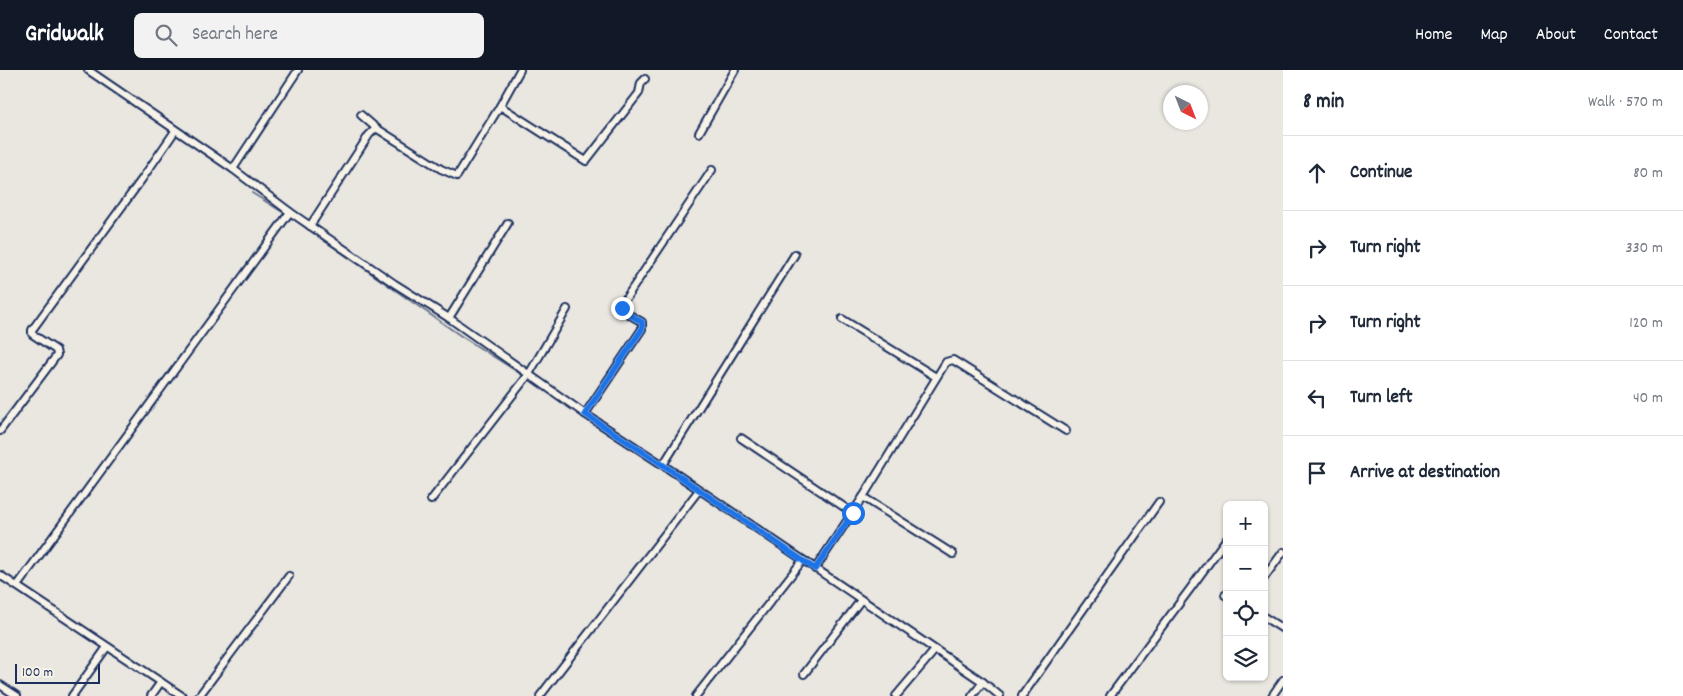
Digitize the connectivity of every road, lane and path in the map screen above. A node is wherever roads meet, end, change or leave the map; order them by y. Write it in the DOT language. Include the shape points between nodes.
graph roads {
  1 [pos="88,70"];
  2 [pos="298,70"];
  3 [pos="520,70"];
  4 [pos="735,70"];
  5 [pos="645,79"];
  6 [pos="500,106"];
  7 [pos="361,115"];
  8 [pos="376,128"];
  9 [pos="175,131"];
  10 [pos="699,132"];
  11 [pos="233,169"];
  12 [pos="712,170"];
  13 [pos="290,212"];
  14 [pos="508,223"];
  15 [pos="310,226"];
  16 [pos="795,254"];
  17 [pos="567,310"];
  18 [pos="449,318"];
  19 [pos="842,319"];
  20 [pos="529,374"];
  21 [pos="936,377"];
  22 [pos="585,414"];
  23 [pos="1066,431"];
  24 [pos="0,432"];
  25 [pos="740,438"];
  26 [pos="663,465"];
  27 [pos="698,490"];
  28 [pos="863,497"];
  29 [pos="431,500"];
  30 [pos="1159,502"];
  31 [pos="853,513"];
  32 [pos="1223,544"];
  33 [pos="1283,552"];
  34 [pos="953,554"];
  35 [pos="803,560"];
  36 [pos="815,569"];
  37 [pos="1268,573"];
  38 [pos="0,575"];
  39 [pos="289,576"];
  40 [pos="17,586"];
  41 [pos="861,600"];
  42 [pos="1268,620"];
  43 [pos="1283,629"];
  44 [pos="107,647"];
  45 [pos="935,650"];
  46 [pos="804,674"];
  47 [pos="1283,680"];
  48 [pos="161,682"];
  49 [pos="982,682"];
  50 [pos="0,685"];
  51 [pos="16,696"];
  52 [pos="72,696"];
  53 [pos="151,696"];
  54 [pos="182,696"];
  55 [pos="199,696"];
  56 [pos="540,696"];
  57 [pos="696,696"];
  58 [pos="896,696"];
  59 [pos="972,696"];
  60 [pos="1000,696"];
  61 [pos="1022,696"];
  62 [pos="1110,696"];
  63 [pos="1272,696"];
  1 -- 9 [label="street"];
  2 -- 11 [label="street"];
  3 -- 6 [label="street"];
  4 -- 10 [label="street"];
  5 -- 6 [label="street" via="639,93 586,161"];
  6 -- 8 [label="street" via="457,176"];
  7 -- 8 [label="street"];
  8 -- 15 [label="street"];
  9 -- 11 [label="street"];
  9 -- 24 [label="street" via="32,330 32,334 56,350 57,355"];
  11 -- 13 [label="street"];
  12 -- 22 [label="street" via="622,304 623,311 642,322 642,329"];
  13 -- 15 [label="street"];
  13 -- 40 [label="street"];
  14 -- 18 [label="street"];
  15 -- 18 [label="street"];
  16 -- 26 [label="street"];
  17 -- 20 [label="street"];
  18 -- 20 [label="street"];
  19 -- 21 [label="street"];
  20 -- 22 [label="street"];
  20 -- 29 [label="street"];
  21 -- 23 [label="street" via="944,365 953,360"];
  21 -- 28 [label="street"];
  22 -- 26 [label="street"];
  25 -- 31 [label="street"];
  26 -- 27 [label="street"];
  27 -- 35 [label="street"];
  27 -- 56 [label="street"];
  28 -- 31 [label="street"];
  28 -- 34 [label="street"];
  30 -- 61 [label="street"];
  31 -- 36 [label="street"];
  32 -- 62 [label="street"];
  33 -- 37 [label="street"];
  35 -- 36 [label="street"];
  35 -- 57 [label="street"];
  36 -- 41 [label="street"];
  38 -- 40 [label="street"];
  39 -- 55 [label="street"];
  40 -- 44 [label="street"];
  41 -- 45 [label="street"];
  41 -- 46 [label="street"];
  42 -- 43 [label="street"];
  44 -- 48 [label="street"];
  44 -- 52 [label="street"];
  45 -- 49 [label="street"];
  45 -- 58 [label="street"];
  47 -- 63 [label="street"];
  48 -- 53 [label="street"];
  48 -- 54 [label="street"];
  49 -- 59 [label="street"];
  49 -- 60 [label="street"];
  50 -- 51 [label="street"];
}
